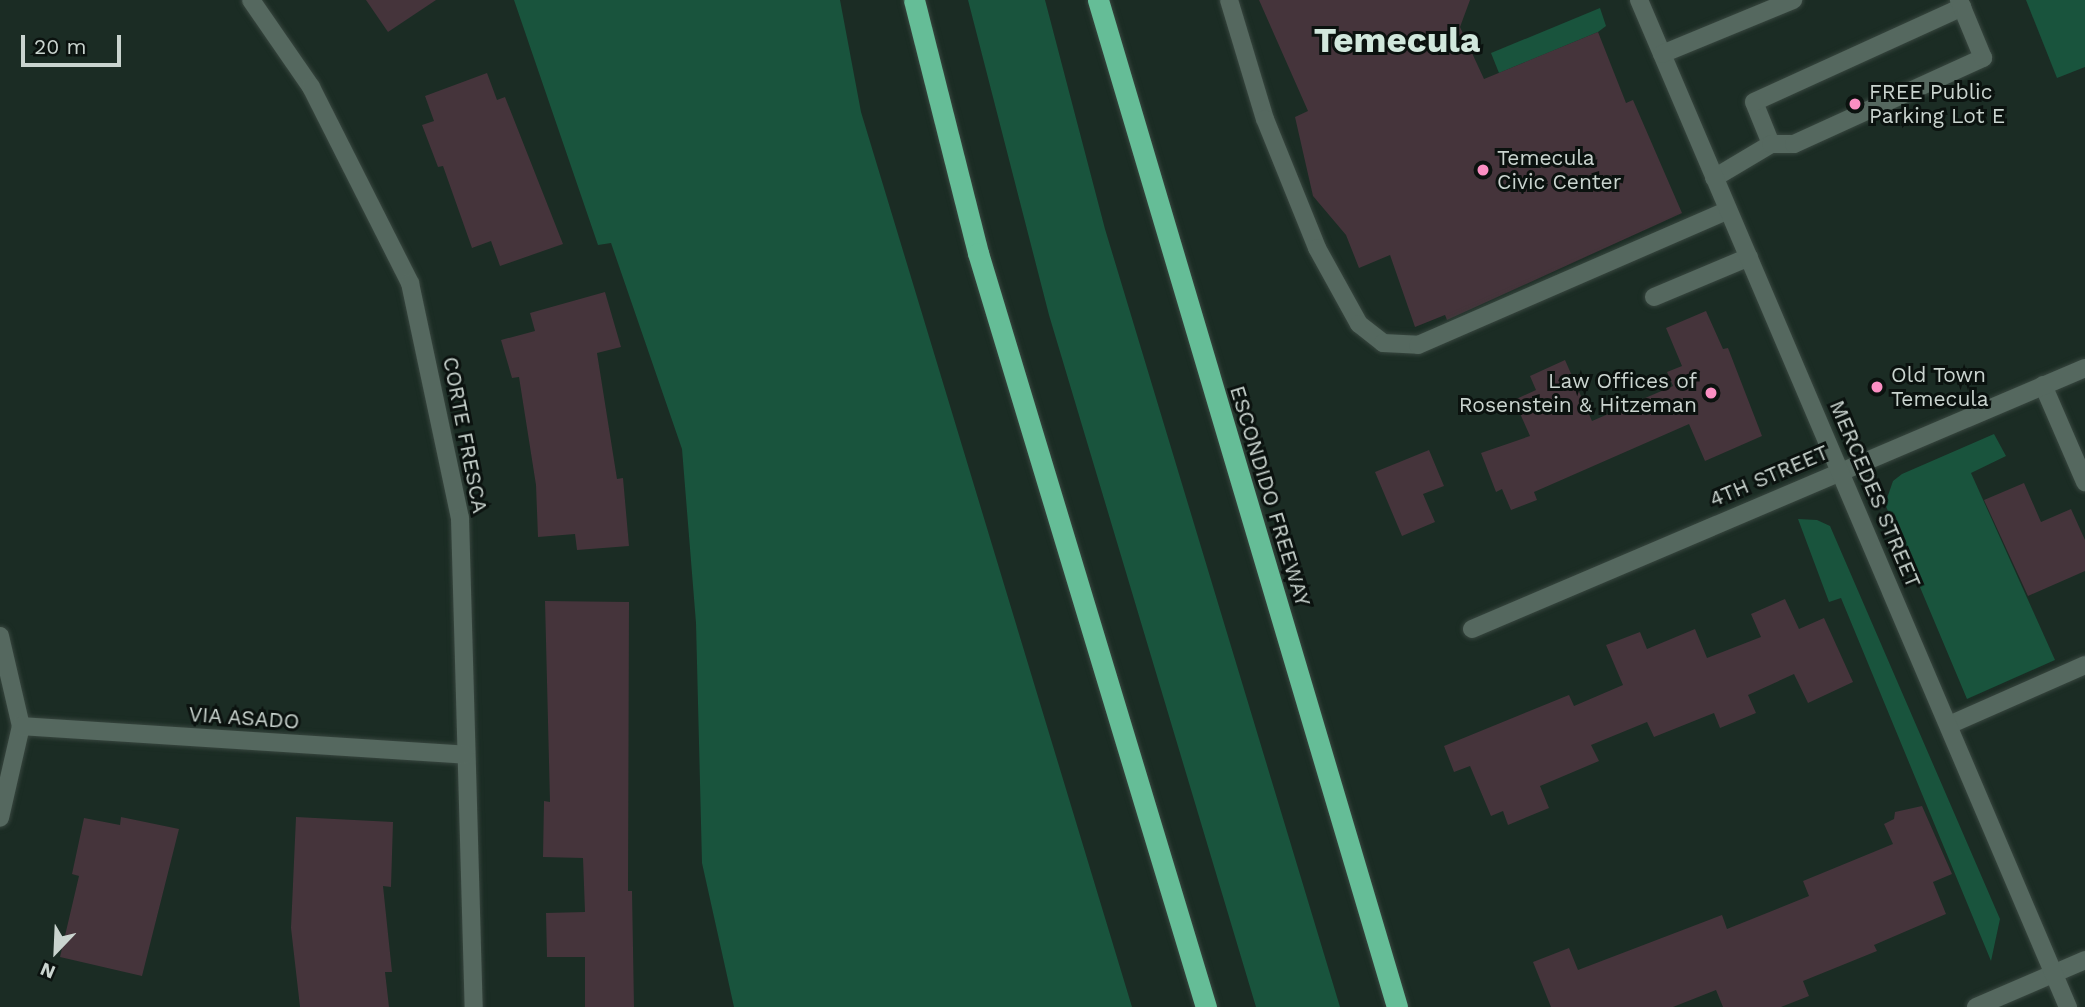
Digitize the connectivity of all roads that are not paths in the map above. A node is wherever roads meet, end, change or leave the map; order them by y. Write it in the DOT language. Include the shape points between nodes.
graph roads {
  1 [pos="251,0"];
  2 [pos="914,0"];
  3 [pos="1098,0"];
  4 [pos="1229,0"];
  5 [pos="1639,0"];
  6 [pos="1793,0"];
  7 [pos="1960,3"];
  8 [pos="1662,54"];
  9 [pos="1771,144"];
  10 [pos="1714,178"];
  11 [pos="1728,210"];
  12 [pos="1749,257"];
  13 [pos="1654,297"];
  14 [pos="2085,368"];
  15 [pos="2043,385"];
  16 [pos="1840,471"];
  17 [pos="2085,482"];
  18 [pos="1472,629"];
  19 [pos="0,636"];
  20 [pos="2085,666"];
  21 [pos="1949,725"];
  22 [pos="21,726"];
  23 [pos="465,755"];
  24 [pos="0,818"];
  25 [pos="2085,960"];
  26 [pos="2053,974"];
  27 [pos="474,1007"];
  28 [pos="1206,1007"];
  29 [pos="1396,1007"];
  30 [pos="1976,1007"];
  31 [pos="2068,1007"];
  1 -- 23 [label="street, CORTE FRESCA" via="311,87 410,283 460,518"];
  2 -- 28 [label="highway" via="978,253"];
  3 -- 29 [label="highway, ESCONDIDO FREEWAY"];
  4 -- 11 [label="street" via="1265,119 1317,248 1359,324 1383,343 1418,345"];
  5 -- 8 [label="street, MERCEDES STREET"];
  6 -- 8 [label="street"];
  7 -- 9 [label="street" via="1755,102"];
  7 -- 9 [label="street" via="1983,58 1794,144"];
  8 -- 10 [label="street, MERCEDES STREET"];
  9 -- 10 [label="street"];
  10 -- 11 [label="street, MERCEDES STREET"];
  11 -- 12 [label="street, MERCEDES STREET"];
  12 -- 13 [label="street"];
  12 -- 16 [label="street, MERCEDES STREET"];
  14 -- 15 [label="street, 4TH STREET"];
  15 -- 16 [label="street, 4TH STREET"];
  15 -- 17 [label="street"];
  16 -- 18 [label="street, 4TH STREET"];
  16 -- 21 [label="street, MERCEDES STREET"];
  19 -- 22 [label="street"];
  20 -- 21 [label="street"];
  21 -- 26 [label="street, MERCEDES STREET"];
  22 -- 23 [label="street, VIA ASADO"];
  22 -- 24 [label="street"];
  23 -- 27 [label="street, CORTE FRESCA"];
  25 -- 26 [label="street"];
  26 -- 30 [label="street"];
  26 -- 31 [label="street, MERCEDES STREET"];
}
